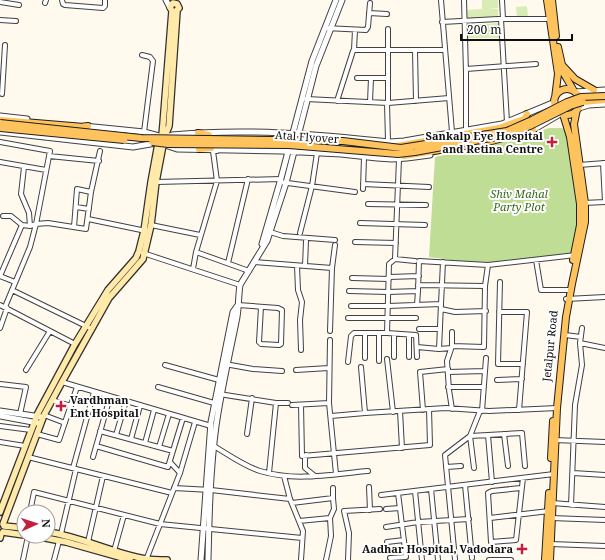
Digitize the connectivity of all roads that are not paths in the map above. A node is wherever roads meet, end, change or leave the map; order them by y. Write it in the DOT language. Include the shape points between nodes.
graph roads {
  1 [pos="62,0"];
  2 [pos="105,0"];
  3 [pos="166,0"];
  4 [pos="336,0"];
  5 [pos="342,0"];
  6 [pos="441,0"];
  7 [pos="464,0"];
  8 [pos="502,0"];
  9 [pos="547,0"];
  10 [pos="552,0"];
  11 [pos="0,2"];
  12 [pos="370,3"];
  13 [pos="19,5"];
  14 [pos="174,5"];
  15 [pos="369,13"];
  16 [pos="387,14"];
  17 [pos="502,19"];
  18 [pos="552,19"];
  19 [pos="0,20"];
  20 [pos="16,21"];
  21 [pos="464,21"];
  22 [pos="442,22"];
  23 [pos="325,28"];
  24 [pos="331,28"];
  25 [pos="388,29"];
  26 [pos="355,30"];
  27 [pos="5,45"];
  28 [pos="388,49"];
  29 [pos="354,50"];
  30 [pos="415,50"];
  31 [pos="445,50"];
  32 [pos="142,55"];
  33 [pos="536,64"];
  34 [pos="561,64"];
  35 [pos="503,66"];
  36 [pos="466,69"];
  37 [pos="2,72"];
  38 [pos="357,78"];
  39 [pos="371,78"];
  40 [pos="388,78"];
  41 [pos="594,90"];
  42 [pos="605,90"];
  43 [pos="575,91"];
  44 [pos="2,94"];
  45 [pos="605,96"];
  46 [pos="449,98"];
  47 [pos="305,99"];
  48 [pos="555,100"];
  49 [pos="605,100"];
  50 [pos="336,101"];
  51 [pos="416,101"];
  52 [pos="370,102"];
  53 [pos="388,103"];
  54 [pos="605,104"];
  55 [pos="578,108"];
  56 [pos="527,114"];
  57 [pos="562,114"];
  58 [pos="0,116"];
  59 [pos="0,120"];
  60 [pos="507,122"];
  61 [pos="0,123"];
  62 [pos="86,127"];
  63 [pos="0,128"];
  64 [pos="466,130"];
  65 [pos="533,130"];
  66 [pos="0,132"];
  67 [pos="144,132"];
  68 [pos="198,132"];
  69 [pos="452,132"];
  70 [pos="296,133"];
  71 [pos="163,136"];
  72 [pos="573,137"];
  73 [pos="327,140"];
  74 [pos="0,142"];
  75 [pos="161,144"];
  76 [pos="390,147"];
  77 [pos="329,148"];
  78 [pos="199,149"];
  79 [pos="100,151"];
  80 [pos="290,152"];
  81 [pos="317,153"];
  82 [pos="49,156"];
  83 [pos="364,157"];
  84 [pos="399,159"];
  85 [pos="99,161"];
  86 [pos="0,162"];
  87 [pos="604,163"];
  88 [pos="579,165"];
  89 [pos="24,167"];
  90 [pos="46,170"];
  91 [pos="248,179"];
  92 [pos="217,180"];
  93 [pos="282,181"];
  94 [pos="156,182"];
  95 [pos="398,185"];
  96 [pos="312,186"];
  97 [pos="429,186"];
  98 [pos="91,192"];
  99 [pos="355,192"];
  100 [pos="605,202"];
  101 [pos="582,203"];
  102 [pos="368,204"];
  103 [pos="398,204"];
  104 [pos="426,205"];
  105 [pos="76,207"];
  106 [pos="89,209"];
  107 [pos="1,214"];
  108 [pos="88,219"];
  109 [pos="0,222"];
  110 [pos="360,223"];
  111 [pos="397,223"];
  112 [pos="36,224"];
  113 [pos="151,225"];
  114 [pos="425,225"];
  115 [pos="22,226"];
  116 [pos="30,226"];
  117 [pos="74,227"];
  118 [pos="147,231"];
  119 [pos="270,232"];
  120 [pos="300,233"];
  121 [pos="200,235"];
  122 [pos="306,241"];
  123 [pos="355,242"];
  124 [pos="396,243"];
  125 [pos="139,251"];
  126 [pos="260,251"];
  127 [pos="196,252"];
  128 [pos="145,254"];
  129 [pos="576,256"];
  130 [pos="395,260"];
  131 [pos="536,260"];
  132 [pos="415,261"];
  133 [pos="254,262"];
  134 [pos="443,262"];
  135 [pos="228,263"];
  136 [pos="488,265"];
  137 [pos="297,266"];
  138 [pos="305,266"];
  139 [pos="332,268"];
  140 [pos="193,269"];
  141 [pos="249,271"];
  142 [pos="0,276"];
  143 [pos="419,276"];
  144 [pos="352,278"];
  145 [pos="389,278"];
  146 [pos="15,282"];
  147 [pos="500,282"];
  148 [pos="418,284"];
  149 [pos="442,284"];
  150 [pos="240,285"];
  151 [pos="486,286"];
  152 [pos="12,290"];
  153 [pos="569,290"];
  154 [pos="349,291"];
  155 [pos="418,291"];
  156 [pos="388,292"];
  157 [pos="605,297"];
  158 [pos="568,299"];
  159 [pos="238,305"];
  160 [pos="417,305"];
  161 [pos="351,306"];
  162 [pos="388,306"];
  163 [pos="4,307"];
  164 [pos="261,307"];
  165 [pos="441,307"];
  166 [pos="486,311"];
  167 [pos="499,312"];
  168 [pos="348,318"];
  169 [pos="388,318"];
  170 [pos="416,318"];
  171 [pos="0,328"];
  172 [pos="89,328"];
  173 [pos="582,328"];
  174 [pos="418,329"];
  175 [pos="440,329"];
  176 [pos="50,331"];
  177 [pos="330,331"];
  178 [pos="452,332"];
  179 [pos="365,333"];
  180 [pos="379,333"];
  181 [pos="387,333"];
  182 [pos="394,334"];
  183 [pos="409,335"];
  184 [pos="565,335"];
  185 [pos="581,337"];
  186 [pos="330,340"];
  187 [pos="75,344"];
  188 [pos="580,344"];
  189 [pos="417,347"];
  190 [pos="451,347"];
  191 [pos="605,348"];
  192 [pos="439,349"];
  193 [pos="301,350"];
  194 [pos="394,357"];
  195 [pos="409,357"];
  196 [pos="417,357"];
  197 [pos="365,358"];
  198 [pos="486,358"];
  199 [pos="386,359"];
  200 [pos="379,361"];
  201 [pos="348,362"];
  202 [pos="224,363"];
  203 [pos="523,364"];
  204 [pos="165,365"];
  205 [pos="362,367"];
  206 [pos="329,368"];
  207 [pos="26,370"];
  208 [pos="296,370"];
  209 [pos="448,370"];
  210 [pos="282,371"];
  211 [pos="485,371"];
  212 [pos="522,379"];
  213 [pos="219,380"];
  214 [pos="497,380"];
  215 [pos="62,382"];
  216 [pos="0,384"];
  217 [pos="77,387"];
  218 [pos="158,387"];
  219 [pos="448,387"];
  220 [pos="484,388"];
  221 [pos="94,392"];
  222 [pos="218,394"];
  223 [pos="110,397"];
  224 [pos="252,398"];
  225 [pos="52,400"];
  226 [pos="126,401"];
  227 [pos="214,403"];
  228 [pos="276,403"];
  229 [pos="329,403"];
  230 [pos="301,405"];
  231 [pos="71,406"];
  232 [pos="140,406"];
  233 [pos="556,408"];
  234 [pos="429,409"];
  235 [pos="452,409"];
  236 [pos="154,410"];
  237 [pos="423,410"];
  238 [pos="519,410"];
  239 [pos="0,411"];
  240 [pos="400,411"];
  241 [pos="481,411"];
  242 [pos="393,412"];
  243 [pos="365,413"];
  244 [pos="20,414"];
  245 [pos="169,414"];
  246 [pos="0,416"];
  247 [pos="44,416"];
  248 [pos="331,416"];
  249 [pos="183,418"];
  250 [pos="35,419"];
  251 [pos="195,422"];
  252 [pos="65,423"];
  253 [pos="41,424"];
  254 [pos="0,426"];
  255 [pos="211,426"];
  256 [pos="31,430"];
  257 [pos="100,431"];
  258 [pos="37,434"];
  259 [pos="247,434"];
  260 [pos="504,434"];
  261 [pos="116,435"];
  262 [pos="488,435"];
  263 [pos="470,436"];
  264 [pos="131,439"];
  265 [pos="554,440"];
  266 [pos="574,441"];
  267 [pos="605,441"];
  268 [pos="0,442"];
  269 [pos="145,443"];
  270 [pos="25,446"];
  271 [pos="96,446"];
  272 [pos="214,446"];
  273 [pos="159,447"];
  274 [pos="402,448"];
  275 [pos="173,451"];
  276 [pos="334,453"];
  277 [pos="306,455"];
  278 [pos="28,457"];
  279 [pos="93,457"];
  280 [pos="170,462"];
  281 [pos="461,466"];
  282 [pos="508,466"];
  283 [pos="525,466"];
  284 [pos="446,467"];
  285 [pos="74,468"];
  286 [pos="474,468"];
  287 [pos="368,471"];
  288 [pos="180,473"];
  289 [pos="269,473"];
  290 [pos="573,473"];
  291 [pos="336,474"];
  292 [pos="552,474"];
  293 [pos="605,475"];
  294 [pos="103,476"];
  295 [pos="284,476"];
  296 [pos="315,476"];
  297 [pos="522,478"];
  298 [pos="492,482"];
  299 [pos="465,485"];
  300 [pos="369,487"];
  301 [pos="447,487"];
  302 [pos="333,488"];
  303 [pos="522,488"];
  304 [pos="431,489"];
  305 [pos="209,490"];
  306 [pos="173,491"];
  307 [pos="415,491"];
  308 [pos="398,493"];
  309 [pos="381,495"];
  310 [pos="333,498"];
  311 [pos="68,501"];
  312 [pos="291,501"];
  313 [pos="552,503"];
  314 [pos="32,504"];
  315 [pos="571,505"];
  316 [pos="605,507"];
  317 [pos="96,508"];
  318 [pos="400,508"];
  319 [pos="380,509"];
  320 [pos="386,509"];
  321 [pos="370,510"];
  322 [pos="550,511"];
  323 [pos="0,512"];
  324 [pos="519,514"];
  325 [pos="124,515"];
  326 [pos="330,518"];
  327 [pos="490,518"];
  328 [pos="552,518"];
  329 [pos="468,519"];
  330 [pos="450,520"];
  331 [pos="605,520"];
  332 [pos="299,521"];
  333 [pos="434,521"];
  334 [pos="418,522"];
  335 [pos="2,524"];
  336 [pos="160,524"];
  337 [pos="402,524"];
  338 [pos="16,527"];
  339 [pos="386,527"];
  340 [pos="206,529"];
  341 [pos="56,533"];
  342 [pos="61,534"];
  343 [pos="1,535"];
  344 [pos="16,535"];
  345 [pos="302,538"];
  346 [pos="56,539"];
  347 [pos="59,540"];
  348 [pos="404,540"];
  349 [pos="88,542"];
  350 [pos="387,542"];
  351 [pos="26,544"];
  352 [pos="551,544"];
  353 [pos="605,546"];
  354 [pos="114,551"];
  355 [pos="390,558"];
  356 [pos="472,558"];
  357 [pos="146,559"];
  358 [pos="455,559"];
  359 [pos="23,560"];
  360 [pos="54,560"];
  361 [pos="130,560"];
  362 [pos="168,560"];
  363 [pos="202,560"];
  364 [pos="208,560"];
  365 [pos="301,560"];
  366 [pos="326,560"];
  367 [pos="348,560"];
  368 [pos="422,560"];
  369 [pos="438,560"];
  370 [pos="489,560"];
  371 [pos="511,560"];
  372 [pos="545,560"];
  373 [pos="550,560"];
  1 -- 2 [label="street" via="65,5 103,8"];
  3 -- 14 [label="street"];
  4 -- 23 [label="street"];
  5 -- 24 [label="street"];
  6 -- 22 [label="street"];
  7 -- 21 [label="street"];
  8 -- 17 [label="street"];
  9 -- 18 [label="main road"];
  10 -- 18 [label="main road"];
  11 -- 13 [label="street"];
  12 -- 15 [label="street"];
  14 -- 71 [label="main road"];
  15 -- 16 [label="street"];
  15 -- 26 [label="street" via="368,28"];
  17 -- 18 [label="street"];
  17 -- 21 [label="street"];
  17 -- 35 [label="street"];
  18 -- 34 [label="main road"];
  18 -- 48 [label="main road" via="558,74"];
  19 -- 20 [label="street"];
  21 -- 22 [label="street"];
  21 -- 36 [label="street"];
  22 -- 31 [label="street"];
  23 -- 24 [label="street"];
  23 -- 47 [label="street" via="312,61"];
  24 -- 26 [label="street"];
  24 -- 47 [label="street"];
  25 -- 28 [label="street"];
  26 -- 29 [label="street"];
  27 -- 37 [label="street"];
  28 -- 29 [label="street"];
  28 -- 30 [label="street"];
  28 -- 40 [label="street"];
  29 -- 50 [label="street"];
  30 -- 31 [label="street"];
  30 -- 51 [label="street"];
  31 -- 46 [label="street"];
  32 -- 67 [label="street" via="150,57 153,61"];
  33 -- 35 [label="street"];
  34 -- 41 [label="main road" via="575,79"];
  34 -- 43 [label="main road"];
  35 -- 36 [label="street"];
  35 -- 60 [label="street"];
  36 -- 64 [label="street"];
  37 -- 44 [label="street"];
  38 -- 39 [label="street"];
  39 -- 40 [label="street"];
  39 -- 52 [label="street"];
  40 -- 53 [label="street"];
  41 -- 42 [label="street"];
  41 -- 43 [label="street"];
  43 -- 48 [label="main road" via="563,89"];
  43 -- 55 [label="main road" via="580,101"];
  45 -- 76 [label="main road, Atal Flyover, bridge" via="581,97 567,102 507,131 413,146"];
  46 -- 51 [label="street"];
  46 -- 69 [label="street"];
  47 -- 50 [label="street"];
  47 -- 70 [label="street"];
  48 -- 56 [label="street"];
  48 -- 57 [label="main road"];
  49 -- 76 [label="main road, Atal Flyover, bridge" via="570,106 507,135 415,152"];
  50 -- 52 [label="street"];
  51 -- 53 [label="street"];
  52 -- 53 [label="street"];
  53 -- 76 [label="street"];
  54 -- 55 [label="street"];
  55 -- 57 [label="main road" via="571,114"];
  55 -- 72 [label="main road"];
  56 -- 60 [label="street"];
  56 -- 76 [label="main road" via="524,119 499,128"];
  57 -- 65 [label="street"];
  57 -- 72 [label="main road"];
  58 -- 62 [label="street"];
  59 -- 62 [label="main road"];
  60 -- 64 [label="street"];
  61 -- 73 [label="main road, Atal Flyover, bridge" via="155,139"];
  62 -- 67 [label="street"];
  63 -- 77 [label="main road, Atal Flyover, bridge" via="168,144 289,145"];
  64 -- 69 [label="street"];
  65 -- 76 [label="main road, bridge" via="488,142 412,155 399,156"];
  65 -- 84 [label="street" via="494,143"];
  66 -- 75 [label="street" via="133,147"];
  67 -- 71 [label="street"];
  68 -- 70 [label="street"];
  68 -- 71 [label="street"];
  68 -- 73 [label="main road, bridge" via="209,135"];
  69 -- 76 [label="street" via="404,141"];
  70 -- 76 [label="street"];
  70 -- 80 [label="street"];
  71 -- 75 [label="main road" via="157,139"];
  71 -- 75 [label="main road" via="167,142"];
  72 -- 88 [label="main road, Jetalpur Road"];
  72 -- 101 [label="main road, Jetalpur Road"];
  73 -- 76 [label="main road, Atal Flyover, bridge"];
  74 -- 82 [label="street" via="50,151"];
  75 -- 78 [label="street" via="177,149"];
  75 -- 94 [label="main road"];
  75 -- 118 [label="main road" via="152,175"];
  76 -- 77 [label="main road, Atal Flyover, bridge"];
  77 -- 78 [label="main road, bridge"];
  78 -- 80 [label="street"];
  79 -- 85 [label="street"];
  80 -- 81 [label="street"];
  80 -- 92 [label="street" via="213,151"];
  80 -- 93 [label="street"];
  81 -- 83 [label="street"];
  81 -- 96 [label="street"];
  82 -- 85 [label="street"];
  82 -- 90 [label="street"];
  83 -- 84 [label="street"];
  83 -- 95 [label="street" via="363,186"];
  84 -- 95 [label="street"];
  85 -- 98 [label="street"];
  86 -- 89 [label="street"];
  87 -- 88 [label="street"];
  87 -- 100 [label="street"];
  88 -- 101 [label="main road, Jetalpur Road"];
  89 -- 90 [label="street"];
  89 -- 116 [label="street" via="21,194"];
  90 -- 112 [label="street"];
  91 -- 92 [label="street"];
  91 -- 93 [label="street"];
  91 -- 135 [label="street"];
  92 -- 94 [label="street"];
  92 -- 121 [label="street"];
  93 -- 96 [label="street"];
  93 -- 119 [label="street"];
  93 -- 126 [label="street"];
  94 -- 113 [label="main road"];
  95 -- 97 [label="street"];
  95 -- 103 [label="street"];
  96 -- 99 [label="street"];
  96 -- 120 [label="street"];
  98 -- 105 [label="street" via="77,189"];
  98 -- 106 [label="street"];
  100 -- 101 [label="street"];
  101 -- 129 [label="main road, Jetalpur Road" via="585,228"];
  102 -- 103 [label="street"];
  103 -- 104 [label="street"];
  103 -- 111 [label="street"];
  105 -- 106 [label="street"];
  105 -- 117 [label="street"];
  106 -- 108 [label="street"];
  107 -- 109 [label="street"];
  107 -- 115 [label="street" via="11,216"];
  108 -- 117 [label="street" via="86,229"];
  108 -- 118 [label="street"];
  110 -- 111 [label="street"];
  111 -- 114 [label="street"];
  111 -- 124 [label="street"];
  112 -- 116 [label="street"];
  112 -- 117 [label="street"];
  112 -- 146 [label="street" via="30,247"];
  113 -- 118 [label="main road"];
  113 -- 121 [label="street"];
  115 -- 116 [label="street"];
  115 -- 142 [label="street"];
  118 -- 125 [label="main road"];
  118 -- 128 [label="main road"];
  119 -- 126 [label="street"];
  119 -- 139 [label="street" via="335,242"];
  121 -- 127 [label="street"];
  122 -- 138 [label="street"];
  123 -- 124 [label="street"];
  124 -- 130 [label="street"];
  125 -- 128 [label="street"];
  125 -- 172 [label="main road" via="136,258 108,290"];
  126 -- 133 [label="street"];
  127 -- 135 [label="street"];
  127 -- 140 [label="street"];
  128 -- 140 [label="street"];
  128 -- 172 [label="main road" via="109,298"];
  129 -- 131 [label="street"];
  129 -- 153 [label="main road, Jetalpur Road"];
  130 -- 132 [label="street"];
  130 -- 145 [label="street" via="389,264"];
  131 -- 136 [label="street"];
  131 -- 153 [label="street" via="541,290"];
  133 -- 137 [label="street"];
  133 -- 141 [label="street"];
  134 -- 136 [label="street"];
  134 -- 143 [label="street" via="419,261"];
  134 -- 149 [label="street"];
  135 -- 141 [label="street"];
  136 -- 151 [label="street"];
  137 -- 138 [label="street"];
  137 -- 193 [label="street" via="298,290 302,302"];
  138 -- 139 [label="street"];
  139 -- 177 [label="street"];
  140 -- 150 [label="street"];
  141 -- 150 [label="street"];
  142 -- 146 [label="street"];
  143 -- 145 [label="street"];
  143 -- 148 [label="street"];
  144 -- 145 [label="street"];
  145 -- 156 [label="street"];
  146 -- 152 [label="street"];
  147 -- 167 [label="street"];
  148 -- 149 [label="street"];
  148 -- 155 [label="street"];
  149 -- 151 [label="street"];
  149 -- 165 [label="street"];
  150 -- 159 [label="street"];
  151 -- 166 [label="street"];
  152 -- 163 [label="street"];
  152 -- 172 [label="street"];
  153 -- 158 [label="main road, Jetalpur Road"];
  154 -- 156 [label="street"];
  155 -- 156 [label="street"];
  155 -- 160 [label="street"];
  156 -- 162 [label="street"];
  157 -- 158 [label="street"];
  158 -- 184 [label="main road, Jetalpur Road"];
  158 -- 233 [label="main road, Jetalpur Road"];
  159 -- 164 [label="street"];
  159 -- 202 [label="street" via="238,316"];
  160 -- 162 [label="street"];
  160 -- 165 [label="street"];
  161 -- 162 [label="street"];
  162 -- 169 [label="street"];
  163 -- 171 [label="street"];
  163 -- 176 [label="street"];
  164 -- 164 [label="street" via="282,310 281,344 259,342"];
  165 -- 166 [label="street" via="455,312"];
  165 -- 175 [label="street"];
  166 -- 190 [label="street" via="484,347"];
  167 -- 203 [label="street" via="498,364"];
  167 -- 203 [label="street" via="528,312"];
  168 -- 169 [label="street"];
  169 -- 170 [label="street"];
  169 -- 181 [label="street"];
  172 -- 187 [label="main road"];
  172 -- 215 [label="main road"];
  173 -- 185 [label="street"];
  174 -- 175 [label="street"];
  175 -- 192 [label="street"];
  176 -- 187 [label="street"];
  176 -- 207 [label="street"];
  178 -- 190 [label="street"];
  179 -- 180 [label="street"];
  179 -- 197 [label="street"];
  179 -- 201 [label="street" via="353,333 351,336"];
  180 -- 181 [label="street"];
  180 -- 200 [label="street"];
  181 -- 182 [label="street"];
  182 -- 183 [label="street"];
  182 -- 194 [label="street"];
  183 -- 189 [label="street" via="416,336"];
  183 -- 195 [label="street"];
  184 -- 185 [label="street"];
  184 -- 233 [label="main road, Jetalpur Road"];
  185 -- 188 [label="street"];
  186 -- 206 [label="street"];
  187 -- 250 [label="main road"];
  188 -- 191 [label="street"];
  188 -- 266 [label="street" via="582,365 575,405"];
  189 -- 192 [label="street"];
  189 -- 196 [label="street"];
  190 -- 192 [label="street"];
  190 -- 209 [label="street" via="447,361"];
  198 -- 211 [label="street"];
  199 -- 242 [label="street"];
  202 -- 210 [label="street"];
  202 -- 213 [label="street"];
  202 -- 222 [label="street"];
  203 -- 212 [label="street"];
  204 -- 213 [label="street"];
  205 -- 243 [label="street"];
  206 -- 208 [label="street"];
  206 -- 229 [label="street"];
  209 -- 211 [label="street"];
  209 -- 219 [label="street"];
  209 -- 237 [label="street" via="420,372"];
  211 -- 220 [label="street"];
  212 -- 214 [label="street"];
  212 -- 238 [label="street"];
  213 -- 222 [label="street"];
  215 -- 217 [label="street"];
  215 -- 225 [label="main road"];
  216 -- 244 [label="street" via="26,387"];
  217 -- 221 [label="street"];
  217 -- 231 [label="street"];
  218 -- 227 [label="street"];
  219 -- 220 [label="street"];
  219 -- 235 [label="street"];
  220 -- 241 [label="street"];
  221 -- 223 [label="street"];
  221 -- 285 [label="street"];
  222 -- 224 [label="street"];
  222 -- 227 [label="street"];
  222 -- 272 [label="street"];
  223 -- 226 [label="street"];
  223 -- 257 [label="street"];
  224 -- 228 [label="street"];
  224 -- 259 [label="street"];
  225 -- 231 [label="street"];
  225 -- 247 [label="main road"];
  226 -- 232 [label="street"];
  226 -- 261 [label="street"];
  227 -- 255 [label="street"];
  228 -- 230 [label="street"];
  228 -- 289 [label="street"];
  229 -- 230 [label="street"];
  229 -- 248 [label="street"];
  230 -- 277 [label="street" via="302,456"];
  231 -- 252 [label="street"];
  232 -- 236 [label="street"];
  232 -- 264 [label="street"];
  233 -- 238 [label="street"];
  233 -- 265 [label="main road, Jetalpur Road"];
  234 -- 235 [label="street"];
  234 -- 237 [label="street"];
  234 -- 274 [label="street" via="430,446"];
  235 -- 241 [label="street"];
  236 -- 245 [label="street"];
  236 -- 269 [label="street"];
  237 -- 240 [label="street"];
  238 -- 241 [label="street"];
  239 -- 244 [label="street"];
  240 -- 242 [label="street"];
  240 -- 274 [label="street"];
  241 -- 263 [label="street"];
  242 -- 243 [label="street"];
  243 -- 248 [label="street"];
  244 -- 250 [label="street"];
  245 -- 249 [label="street"];
  245 -- 273 [label="street"];
  246 -- 250 [label="street"];
  247 -- 250 [label="street"];
  247 -- 252 [label="street"];
  247 -- 253 [label="main road"];
  248 -- 276 [label="street"];
  249 -- 251 [label="street"];
  249 -- 275 [label="street"];
  250 -- 253 [label="street"];
  250 -- 256 [label="main road"];
  251 -- 255 [label="street"];
  251 -- 288 [label="street"];
  252 -- 258 [label="street" via="59,440"];
  253 -- 258 [label="main road"];
  254 -- 256 [label="street"];
  255 -- 305 [label="street"];
  256 -- 270 [label="main road"];
  257 -- 261 [label="street"];
  257 -- 271 [label="street"];
  258 -- 278 [label="main road"];
  260 -- 262 [label="street"];
  260 -- 282 [label="street"];
  260 -- 283 [label="street" via="522,433"];
  261 -- 264 [label="street"];
  262 -- 263 [label="street"];
  262 -- 298 [label="street"];
  263 -- 284 [label="street" via="445,455"];
  263 -- 286 [label="street"];
  264 -- 269 [label="street"];
  265 -- 266 [label="street"];
  265 -- 292 [label="main road, Jetalpur Road"];
  266 -- 267 [label="street"];
  266 -- 290 [label="street"];
  268 -- 270 [label="street"];
  269 -- 273 [label="street"];
  270 -- 323 [label="main road"];
  271 -- 279 [label="street"];
  271 -- 280 [label="street" via="168,467"];
  272 -- 289 [label="street" via="236,460"];
  272 -- 305 [label="street"];
  273 -- 275 [label="street"];
  274 -- 276 [label="street"];
  275 -- 280 [label="street"];
  276 -- 277 [label="street"];
  276 -- 291 [label="street"];
  277 -- 296 [label="street" via="305,468"];
  278 -- 285 [label="street"];
  278 -- 335 [label="main road"];
  280 -- 288 [label="street"];
  281 -- 284 [label="street"];
  284 -- 301 [label="street"];
  285 -- 294 [label="street"];
  285 -- 311 [label="street"];
  287 -- 291 [label="street"];
  288 -- 306 [label="street"];
  289 -- 295 [label="street"];
  290 -- 293 [label="street"];
  290 -- 315 [label="street"];
  291 -- 296 [label="street"];
  292 -- 297 [label="street"];
  292 -- 313 [label="main road, Jetalpur Road"];
  292 -- 322 [label="main road, Jetalpur Road"];
  294 -- 306 [label="street"];
  294 -- 317 [label="street"];
  295 -- 296 [label="street"];
  295 -- 312 [label="street"];
  297 -- 298 [label="street"];
  297 -- 303 [label="street"];
  298 -- 299 [label="street"];
  299 -- 301 [label="street"];
  299 -- 329 [label="street"];
  300 -- 321 [label="street"];
  301 -- 304 [label="street"];
  301 -- 330 [label="street"];
  302 -- 310 [label="street"];
  303 -- 324 [label="street"];
  303 -- 327 [label="street" via="488,493"];
  304 -- 307 [label="street"];
  304 -- 333 [label="street"];
  305 -- 306 [label="street"];
  305 -- 312 [label="street"];
  305 -- 340 [label="street"];
  306 -- 336 [label="street"];
  307 -- 308 [label="street"];
  307 -- 334 [label="street"];
  308 -- 309 [label="street"];
  308 -- 318 [label="street"];
  310 -- 312 [label="street"];
  310 -- 326 [label="street" via="334,510"];
  311 -- 314 [label="street" via="34,492"];
  311 -- 317 [label="street"];
  311 -- 342 [label="street"];
  312 -- 332 [label="street"];
  313 -- 315 [label="street"];
  313 -- 322 [label="main road, Jetalpur Road"];
  315 -- 316 [label="street"];
  317 -- 325 [label="street"];
  317 -- 349 [label="street"];
  318 -- 320 [label="street"];
  318 -- 337 [label="street"];
  319 -- 321 [label="street"];
  321 -- 367 [label="street" via="344,511 349,533"];
  322 -- 324 [label="street"];
  322 -- 328 [label="main road, Jetalpur Road"];
  322 -- 372 [label="main road, Jetalpur Road"];
  324 -- 327 [label="street"];
  324 -- 327 [label="street" via="516,540 491,542"];
  325 -- 336 [label="street"];
  325 -- 354 [label="street"];
  326 -- 332 [label="street"];
  326 -- 366 [label="street" via="332,536"];
  328 -- 331 [label="street"];
  328 -- 352 [label="main road, Jetalpur Road"];
  329 -- 330 [label="street"];
  329 -- 356 [label="street"];
  330 -- 333 [label="street"];
  330 -- 358 [label="street"];
  332 -- 345 [label="street" via="303,531"];
  333 -- 334 [label="street"];
  333 -- 369 [label="street"];
  334 -- 337 [label="street"];
  334 -- 368 [label="street"];
  335 -- 338 [label="main road"];
  335 -- 343 [label="main road"];
  336 -- 340 [label="street"];
  336 -- 357 [label="street"];
  337 -- 339 [label="street"];
  337 -- 348 [label="street"];
  340 -- 345 [label="street"];
  340 -- 363 [label="street"];
  340 -- 364 [label="street"];
  341 -- 342 [label="main road"];
  342 -- 349 [label="main road"];
  343 -- 344 [label="main road"];
  345 -- 365 [label="street"];
  346 -- 347 [label="main road"];
  347 -- 360 [label="street"];
  347 -- 361 [label="main road"];
  348 -- 350 [label="street"];
  348 -- 355 [label="street" via="406,556"];
  349 -- 354 [label="main road"];
  351 -- 359 [label="street"];
  352 -- 353 [label="street"];
  352 -- 373 [label="main road, Jetalpur Road"];
  354 -- 357 [label="main road"];
  357 -- 362 [label="main road"];
  370 -- 371 [label="street"];
}
